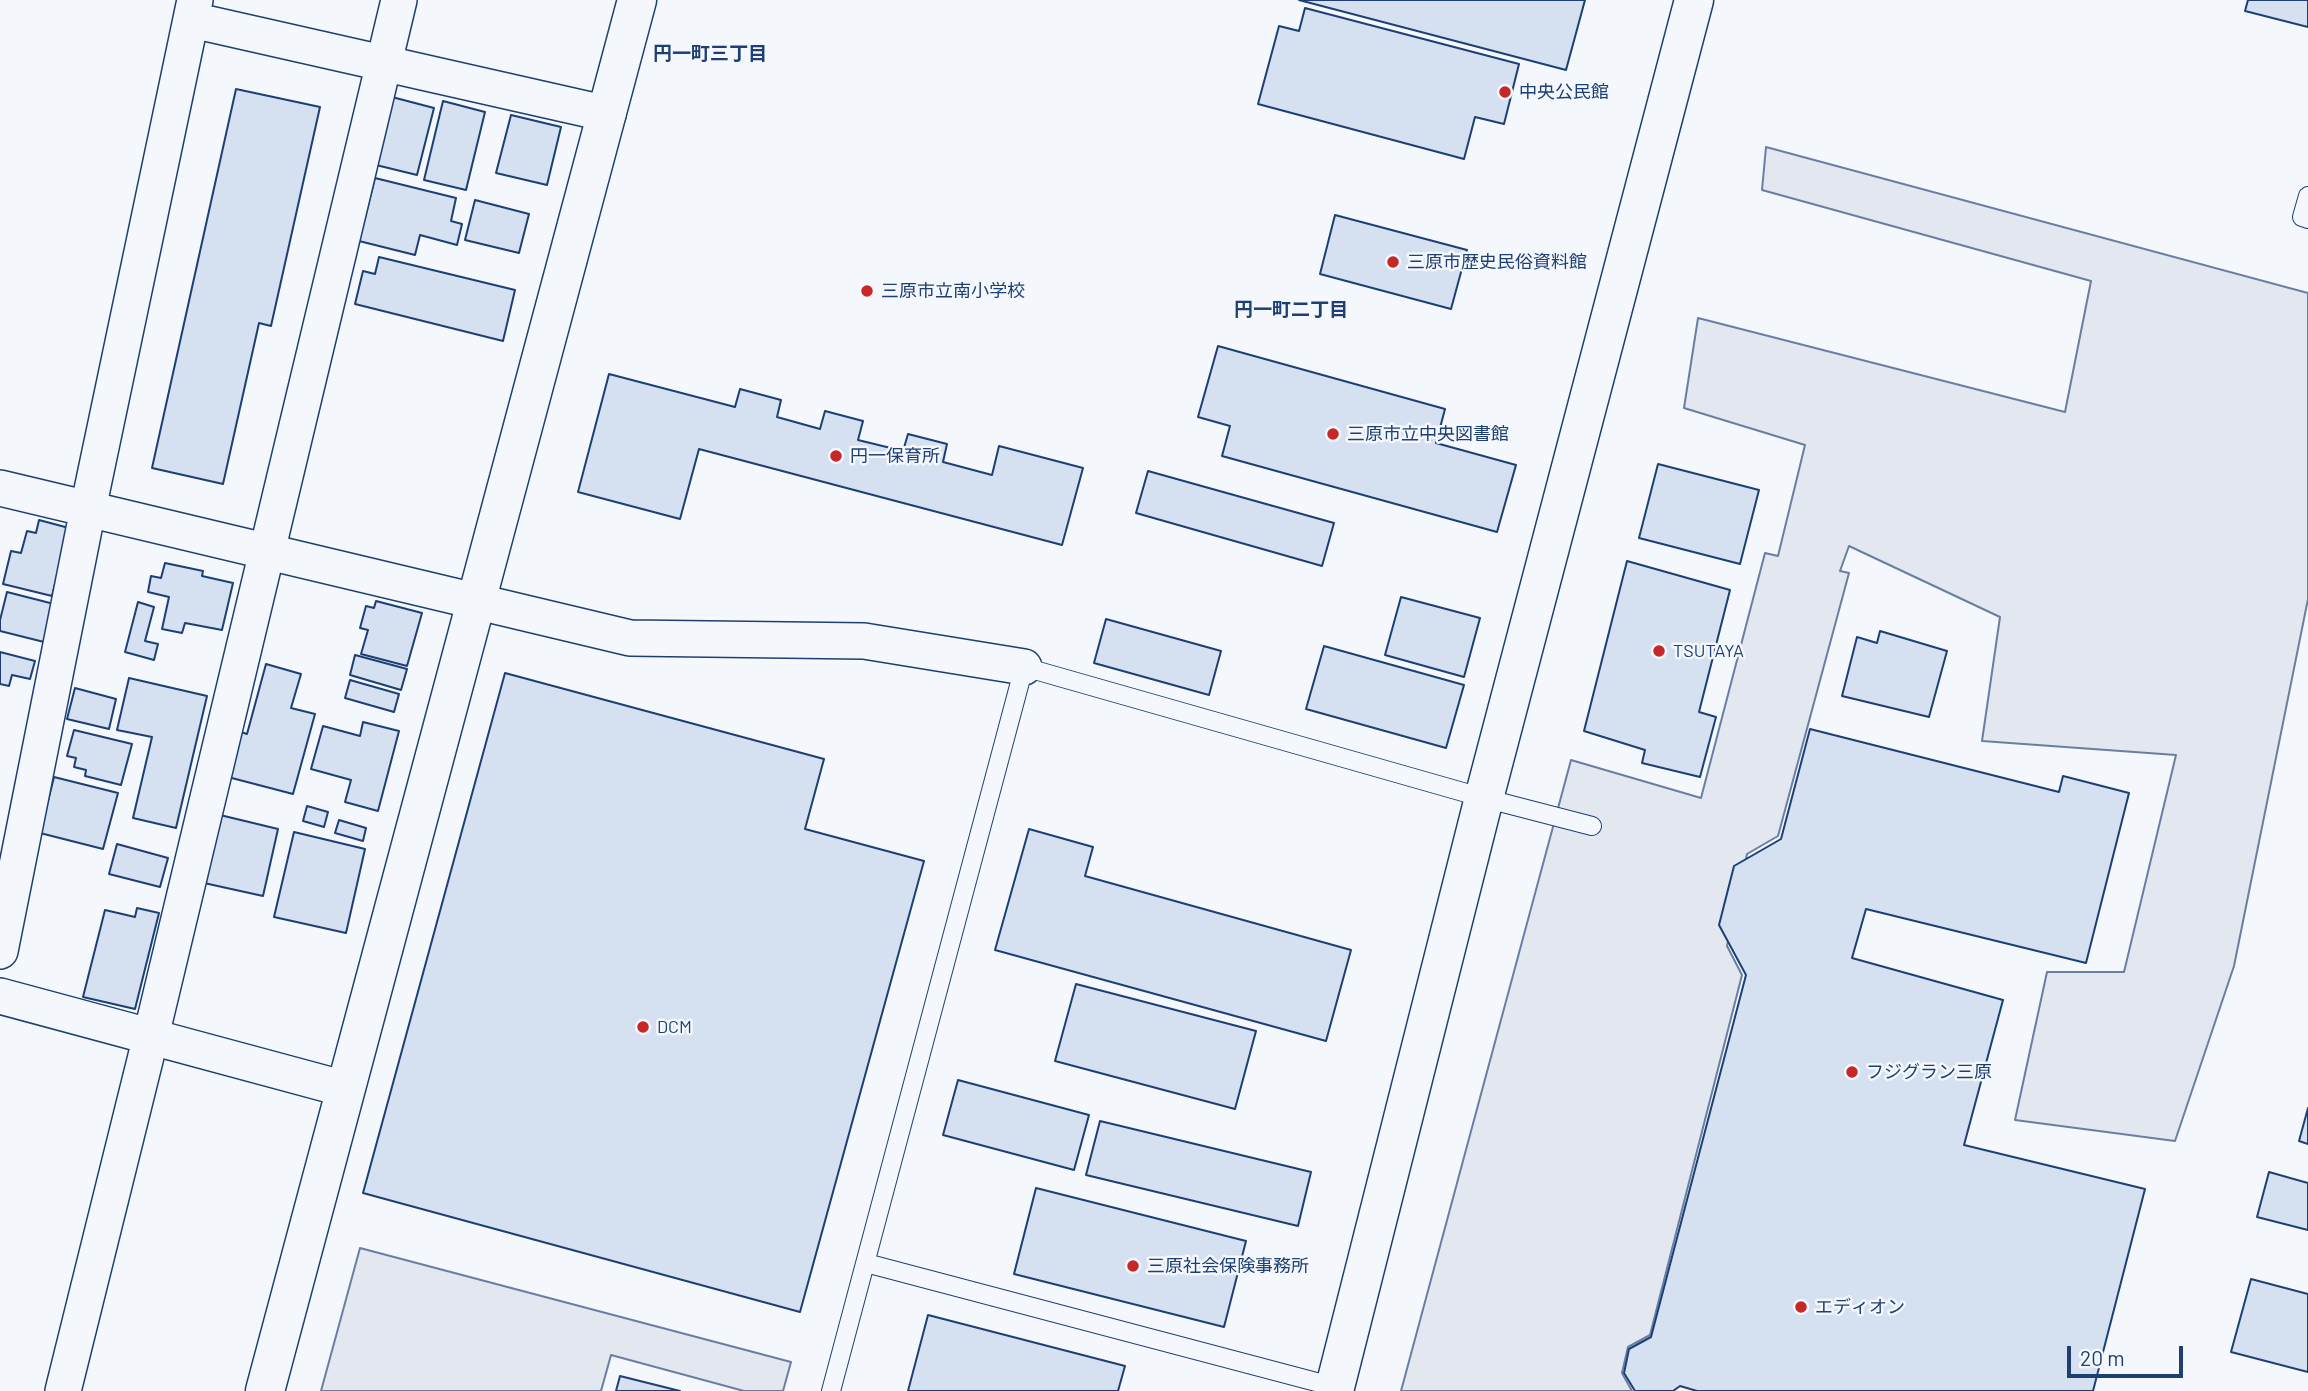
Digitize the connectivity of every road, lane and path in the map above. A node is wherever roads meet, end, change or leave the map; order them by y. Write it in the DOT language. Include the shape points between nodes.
graph roads {
  1 [pos="399,0"];
  2 [pos="637,0"];
  3 [pos="1694,0"];
  4 [pos="193,10"];
  5 [pos="384,63"];
  6 [pos="608,114"];
  7 [pos="2308,196"];
  8 [pos="2308,219"];
  9 [pos="0,488"];
  10 [pos="88,509"];
  11 [pos="267,552"];
  12 [pos="475,601"];
  13 [pos="1024,667"];
  14 [pos="1484,798"];
  15 [pos="1591,826"];
  16 [pos="0,951"];
  17 [pos="0,996"];
  18 [pos="151,1036"];
  19 [pos="345,1088"];
  20 [pos="866,1263"];
  21 [pos="1334,1389"];
  22 [pos="64,1391"];
  23 [pos="265,1391"];
  24 [pos="831,1391"];
  1 -- 5 [label="street"];
  2 -- 6 [label="street"];
  3 -- 14 [label="street"];
  4 -- 5 [label="street"];
  4 -- 10 [label="street"];
  5 -- 6 [label="street"];
  5 -- 11 [label="street"];
  6 -- 12 [label="street"];
  7 -- 8 [label="lane" via="2302,217"];
  9 -- 10 [label="street"];
  10 -- 11 [label="street"];
  10 -- 16 [label="street"];
  11 -- 12 [label="street"];
  11 -- 18 [label="street"];
  12 -- 13 [label="street" via="629,638 864,641"];
  12 -- 19 [label="street"];
  13 -- 14 [label="lane"];
  13 -- 20 [label="lane"];
  14 -- 15 [label="lane"];
  14 -- 21 [label="street"];
  17 -- 18 [label="street"];
  18 -- 19 [label="street"];
  18 -- 22 [label="street"];
  19 -- 23 [label="street"];
  20 -- 21 [label="lane"];
  20 -- 24 [label="lane"];
}
